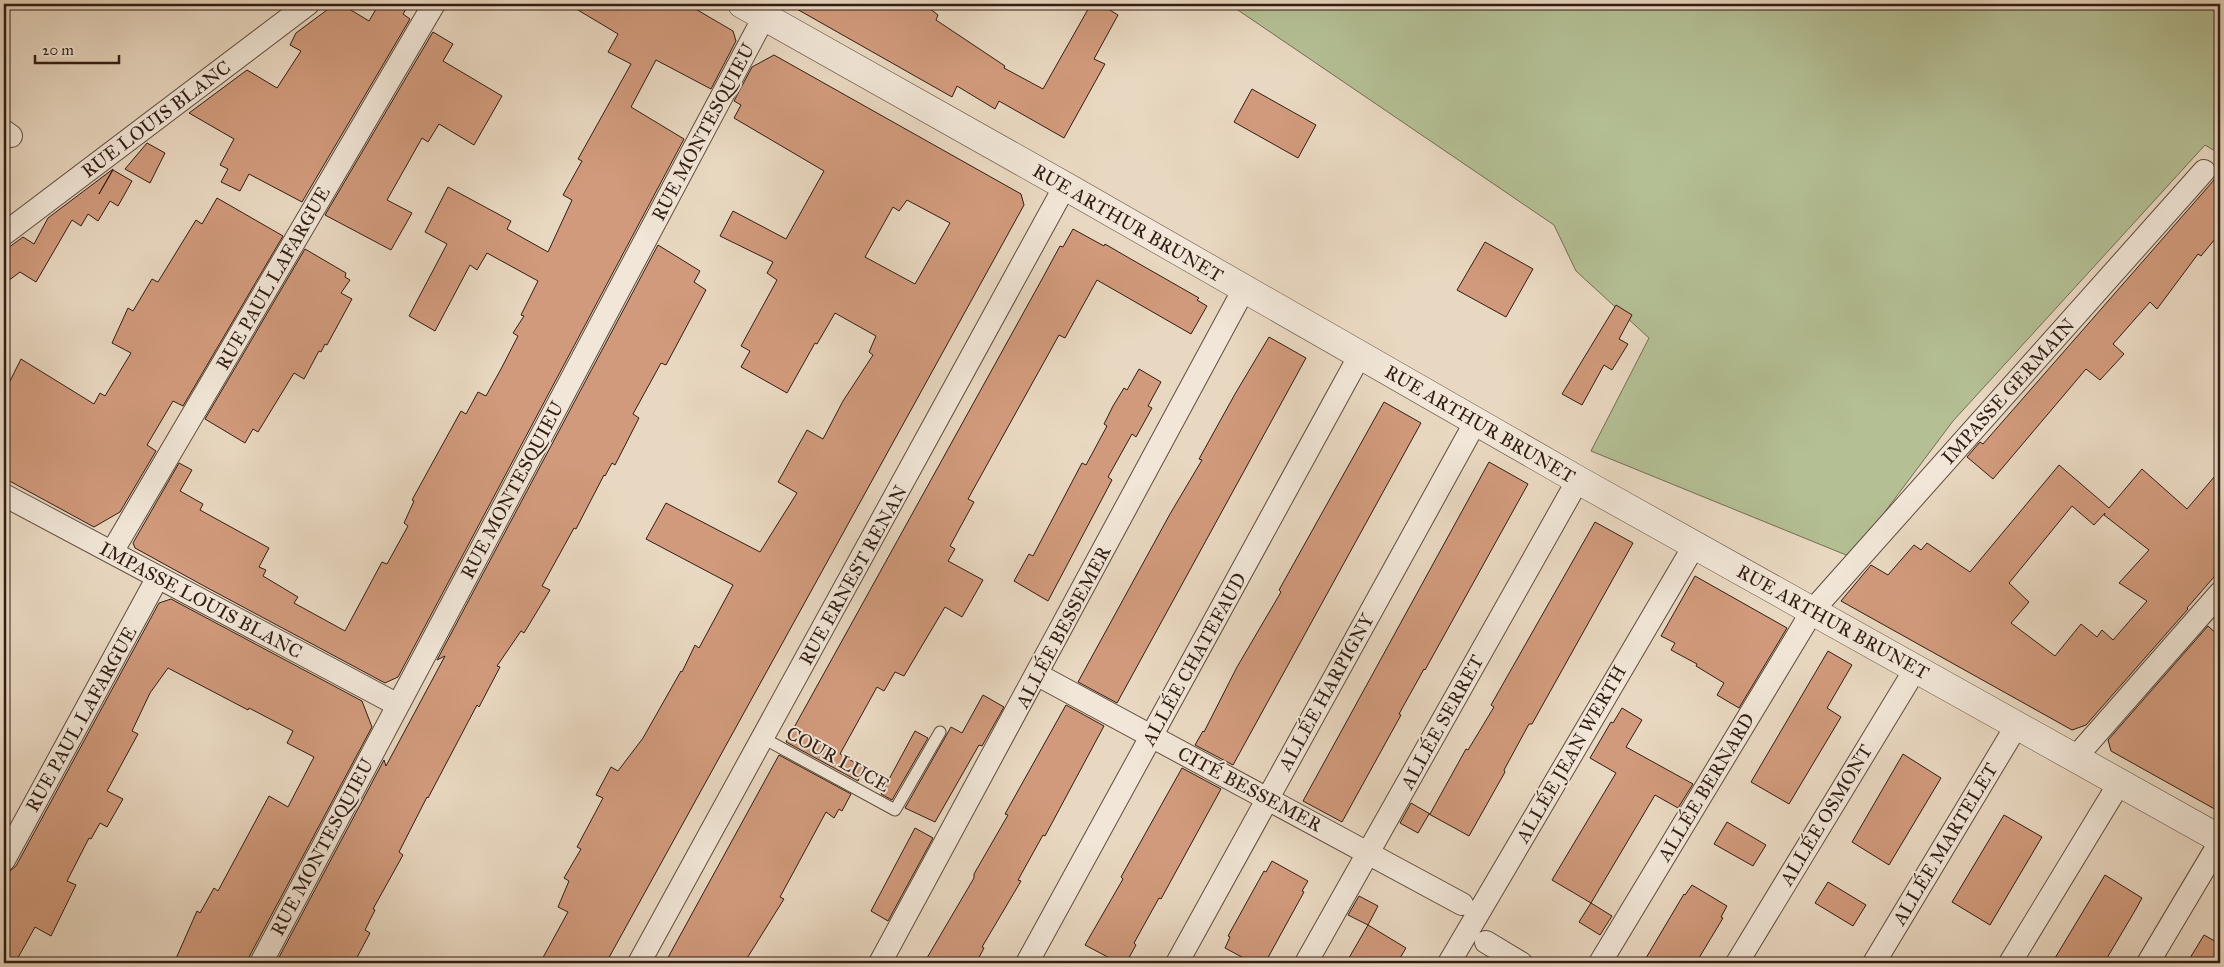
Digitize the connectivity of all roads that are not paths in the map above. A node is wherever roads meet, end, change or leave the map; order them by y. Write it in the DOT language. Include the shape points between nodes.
graph roads {
  1 [pos="308,4"];
  2 [pos="434,4"];
  3 [pos="753,10"];
  4 [pos="2204,171"];
  5 [pos="1065,186"];
  6 [pos="4,234"];
  7 [pos="1244,289"];
  8 [pos="1360,355"];
  9 [pos="1476,421"];
  10 [pos="1578,480"];
  11 [pos="4,496"];
  12 [pos="1694,546"];
  13 [pos="112,552"];
  14 [pos="158,577"];
  15 [pos="2220,593"];
  16 [pos="1813,610"];
  17 [pos="1916,668"];
  18 [pos="1038,675"];
  19 [pos="398,705"];
  20 [pos="2017,725"];
  21 [pos="940,732"];
  22 [pos="1152,737"];
  23 [pos="764,738"];
  24 [pos="2076,758"];
  25 [pos="2120,782"];
  26 [pos="1267,799"];
  27 [pos="2220,841"];
  28 [pos="1368,853"];
  29 [pos="4,860"];
  30 [pos="1462,904"];
  31 [pos="1486,942"];
  32 [pos="261,963"];
  33 [pos="639,963"];
  34 [pos="880,963"];
  35 [pos="1027,963"];
  36 [pos="1177,963"];
  37 [pos="1306,963"];
  38 [pos="1448,963"];
  39 [pos="1520,963"];
  40 [pos="1600,963"];
  41 [pos="1737,963"];
  42 [pos="1874,963"];
  43 [pos="2010,963"];
  44 [pos="2148,963"];
  1 -- 6 [label="street, RUE LOUIS BLANC"];
  2 -- 13 [label="street, RUE PAUL LAFARGUE"];
  3 -- 5 [label="street, RUE ARTHUR BRUNET"];
  3 -- 19 [label="street, RUE MONTESQUIEU"];
  4 -- 16 [label="street, IMPASSE GERMAIN"];
  5 -- 7 [label="street, RUE ARTHUR BRUNET"];
  5 -- 23 [label="street, RUE ERNEST RENAN"];
  7 -- 8 [label="street, RUE ARTHUR BRUNET"];
  7 -- 18 [label="street, ALLÉE BESSEMER"];
  8 -- 9 [label="street, RUE ARTHUR BRUNET"];
  8 -- 22 [label="street, ALLÉE CHATEFAUD"];
  9 -- 10 [label="street, RUE ARTHUR BRUNET"];
  9 -- 26 [label="street, ALLÉE HARPIGNY"];
  10 -- 12 [label="street, RUE ARTHUR BRUNET"];
  10 -- 28 [label="street, ALLÉE SERRET"];
  11 -- 13 [label="street, IMPASSE LOUIS BLANC"];
  12 -- 16 [label="street, RUE ARTHUR BRUNET"];
  12 -- 38 [label="street, ALLÉE JEAN WERTH"];
  13 -- 14 [label="street, IMPASSE LOUIS BLANC"];
  14 -- 19 [label="street, IMPASSE LOUIS BLANC"];
  14 -- 29 [label="street, RUE PAUL LAFARGUE"];
  15 -- 24 [label="street"];
  16 -- 17 [label="street, RUE ARTHUR BRUNET"];
  16 -- 40 [label="street, ALLÉE BERNARD"];
  17 -- 20 [label="street, RUE ARTHUR BRUNET"];
  17 -- 41 [label="street, ALLÉE OSMONT"];
  18 -- 22 [label="street, CITÉ BESSEMER"];
  18 -- 34 [label="street, ALLÉE BESSEMER"];
  19 -- 32 [label="street, RUE MONTESQUIEU"];
  20 -- 24 [label="street, RUE ARTHUR BRUNET"];
  20 -- 42 [label="street, ALLÉE MARTELET"];
  21 -- 23 [label="lane, COUR LUCE" via="895,810"];
  22 -- 26 [label="street, CITÉ BESSEMER"];
  22 -- 35 [label="street, ALLÉE CHATEFAUD"];
  23 -- 33 [label="street, RUE ERNEST RENAN"];
  24 -- 25 [label="street, RUE ARTHUR BRUNET"];
  25 -- 27 [label="street, RUE ARTHUR BRUNET"];
  25 -- 43 [label="street"];
  26 -- 28 [label="street, CITÉ BESSEMER"];
  26 -- 36 [label="street, ALLÉE HARPIGNY"];
  27 -- 44 [label="street"];
  28 -- 30 [label="street, CITÉ BESSEMER"];
  28 -- 37 [label="street, ALLÉE SERRET"];
  31 -- 39 [label="street"];
}
